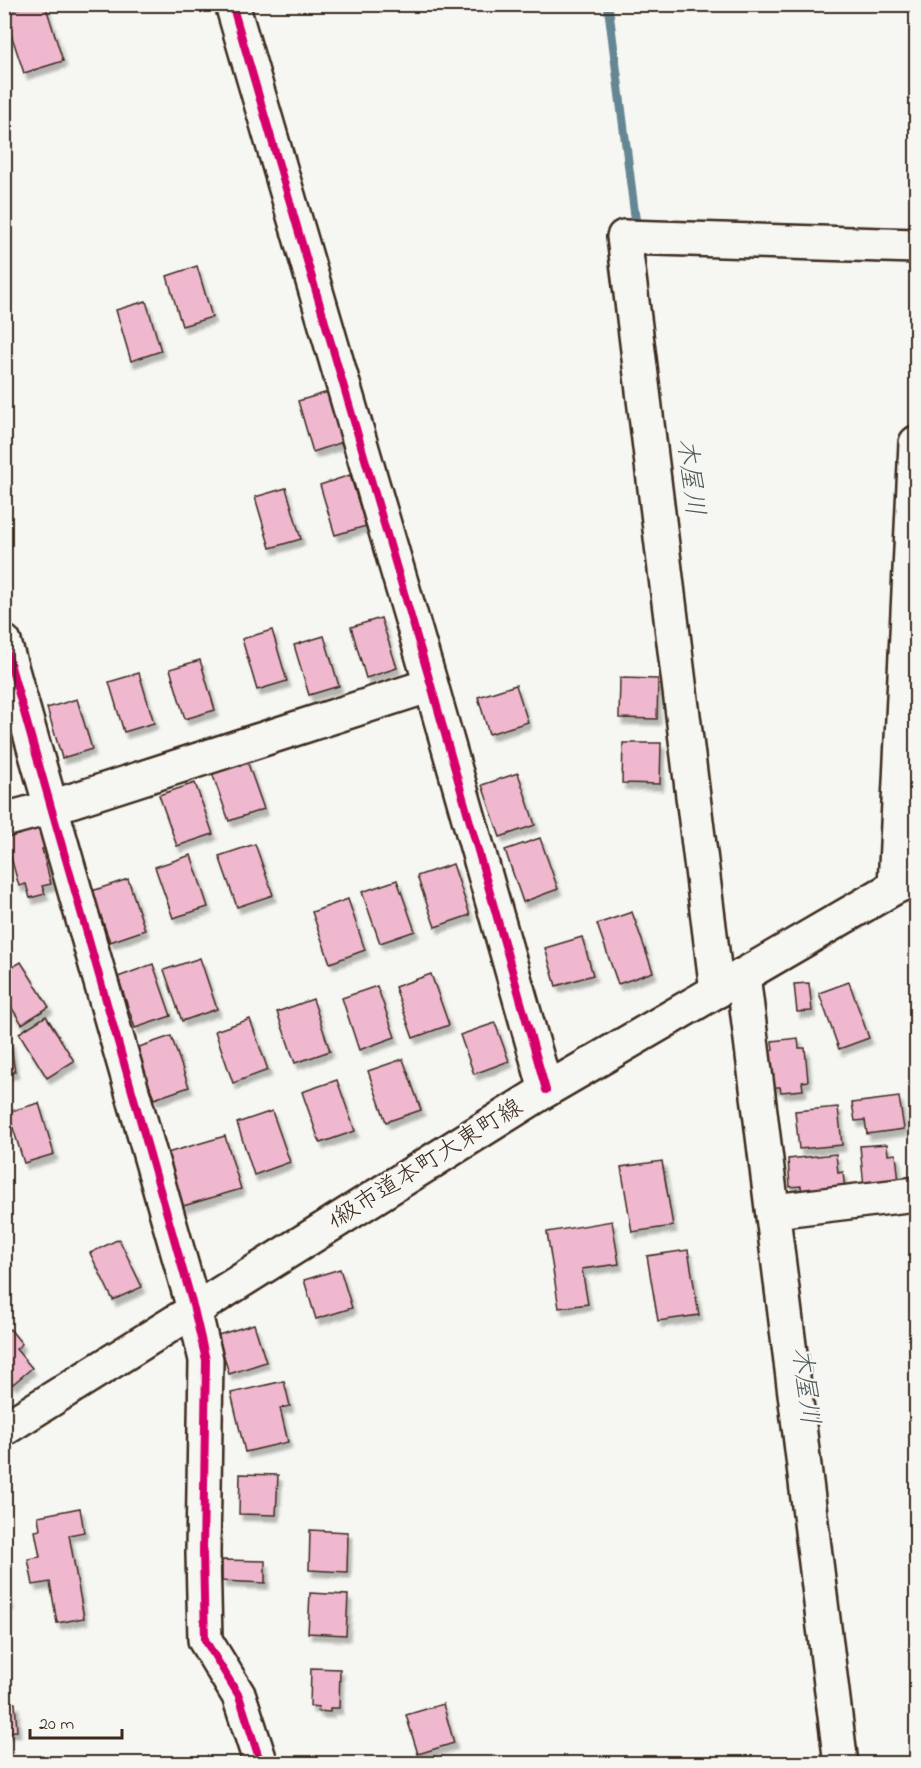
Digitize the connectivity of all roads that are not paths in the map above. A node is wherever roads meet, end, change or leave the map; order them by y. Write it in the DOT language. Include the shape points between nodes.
graph roads {
  1 [pos="232,4"];
  2 [pos="916,246"];
  3 [pos="916,443"];
  4 [pos="4,642"];
  5 [pos="431,685"];
  6 [pos="52,807"];
  7 [pos="4,819"];
  8 [pos="906,882"];
  9 [pos="730,983"];
  10 [pos="546,1090"];
  11 [pos="916,1194"];
  12 [pos="774,1211"];
  13 [pos="194,1309"];
  14 [pos="4,1429"];
  15 [pos="261,1764"];
  16 [pos="841,1764"];
  1 -- 5 [label="street"];
  2 -- 9 [label="street" via="624,237"];
  3 -- 8 [label="street"];
  4 -- 6 [label="street"];
  5 -- 6 [label="street"];
  5 -- 10 [label="street"];
  6 -- 7 [label="street"];
  6 -- 13 [label="street"];
  8 -- 9 [label="street, 1級市道本町大東町線"];
  9 -- 10 [label="street, 1級市道本町大東町線"];
  9 -- 12 [label="street"];
  10 -- 13 [label="street, 1級市道本町大東町線"];
  11 -- 12 [label="street"];
  12 -- 16 [label="street"];
  13 -- 14 [label="street, 1級市道本町大東町線"];
  13 -- 15 [label="street" via="206,1360 205,1640 239,1696"];
}
